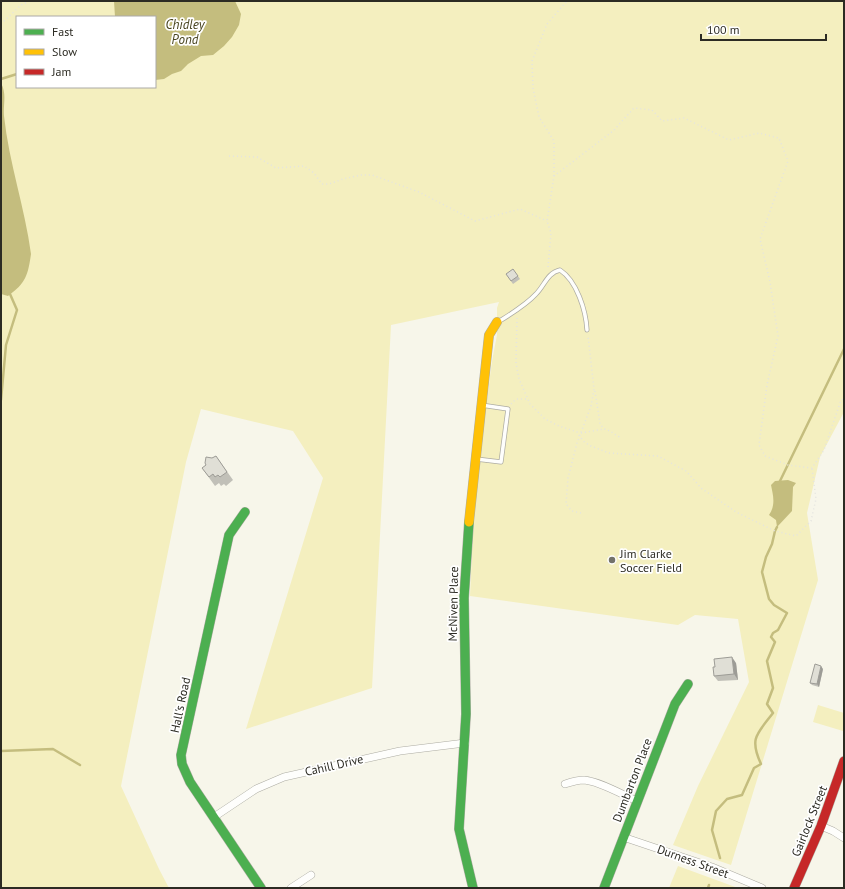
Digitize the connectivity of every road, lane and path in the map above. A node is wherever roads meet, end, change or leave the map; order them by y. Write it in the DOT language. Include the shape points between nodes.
graph roads {
  1 [pos="30,1"];
  2 [pos="567,1"];
  3 [pos="1,24"];
  4 [pos="229,156"];
  5 [pos="554,176"];
  6 [pos="547,221"];
  7 [pos="548,267"];
  8 [pos="518,310"];
  9 [pos="497,322"];
  10 [pos="588,330"];
  11 [pos="594,389"];
  12 [pos="844,398"];
  13 [pos="527,399"];
  14 [pos="481,405"];
  15 [pos="508,409"];
  16 [pos="604,429"];
  17 [pos="581,433"];
  18 [pos="580,436"];
  19 [pos="620,437"];
  20 [pos="475,459"];
  21 [pos="812,468"];
  22 [pos="245,512"];
  23 [pos="581,512"];
  24 [pos="688,684"];
  25 [pos="465,742"];
  26 [pos="844,762"];
  27 [pos="565,784"];
  28 [pos="637,801"];
  29 [pos="214,817"];
  30 [pos="821,826"];
  31 [pos="623,837"];
  32 [pos="844,838"];
  33 [pos="311,876"];
  34 [pos="260,888"];
  35 [pos="291,888"];
  36 [pos="473,888"];
  37 [pos="604,888"];
  38 [pos="762,888"];
  39 [pos="794,888"];
  1 -- 3 [label="path" via="21,5"];
  2 -- 5 [label="path" via="547,24 532,61 533,88 539,117 554,142"];
  4 -- 6 [label="path" via="257,157 276,168 304,166 314,172 322,184 372,175 419,192 475,221 520,209"];
  5 -- 6 [label="path"];
  5 -- 21 [label="path" via="613,131 634,108 652,110 662,121 684,118 729,140 759,133 779,138 788,161 760,239 778,336 767,384 759,445 765,456 788,465"];
  6 -- 7 [label="path" via="551,233"];
  8 -- 9 [label="lane"];
  8 -- 10 [label="lane" via="537,294 552,273 560,270 568,276 576,292 586,314"];
  8 -- 13 [label="path" via="516,363"];
  9 -- 14 [label="street, McNiven Place" via="489,335"];
  10 -- 11 [label="path"];
  11 -- 16 [label="path" via="598,417"];
  11 -- 17 [label="path"];
  12 -- 21 [label="path" via="824,450"];
  13 -- 15 [label="path" via="516,398"];
  13 -- 18 [label="path" via="545,419 577,432"];
  14 -- 15 [label="lane"];
  14 -- 20 [label="street, McNiven Place"];
  15 -- 20 [label="lane" via="501,462"];
  16 -- 17 [label="path"];
  16 -- 19 [label="path"];
  17 -- 18 [label="path"];
  18 -- 21 [label="path" via="591,446 614,454 658,456 686,471 701,488 736,512 775,531 796,536 811,521 816,499"];
  18 -- 23 [label="path" via="568,478 566,504 572,511"];
  20 -- 25 [label="street, McNiven Place" via="464,598"];
  22 -- 29 [label="street, Hall's Road" via="229,535 181,755 185,772"];
  24 -- 28 [label="street, Dumbarton Place" via="675,704"];
  25 -- 29 [label="street, Cahill Drive" via="400,751 284,777 256,789"];
  25 -- 36 [label="street, McNiven Place" via="459,816 465,858"];
  26 -- 30 [label="street, Gairlock Street"];
  27 -- 28 [label="street" via="575,780 589,781"];
  28 -- 31 [label="street, Dumbarton Place"];
  29 -- 34 [label="street, Hall's Road"];
  30 -- 32 [label="street"];
  30 -- 39 [label="street, Gairlock Street"];
  31 -- 37 [label="street, Dumbarton Place"];
  31 -- 38 [label="street, Durness Street" via="706,865"];
  33 -- 35 [label="street"];
}
